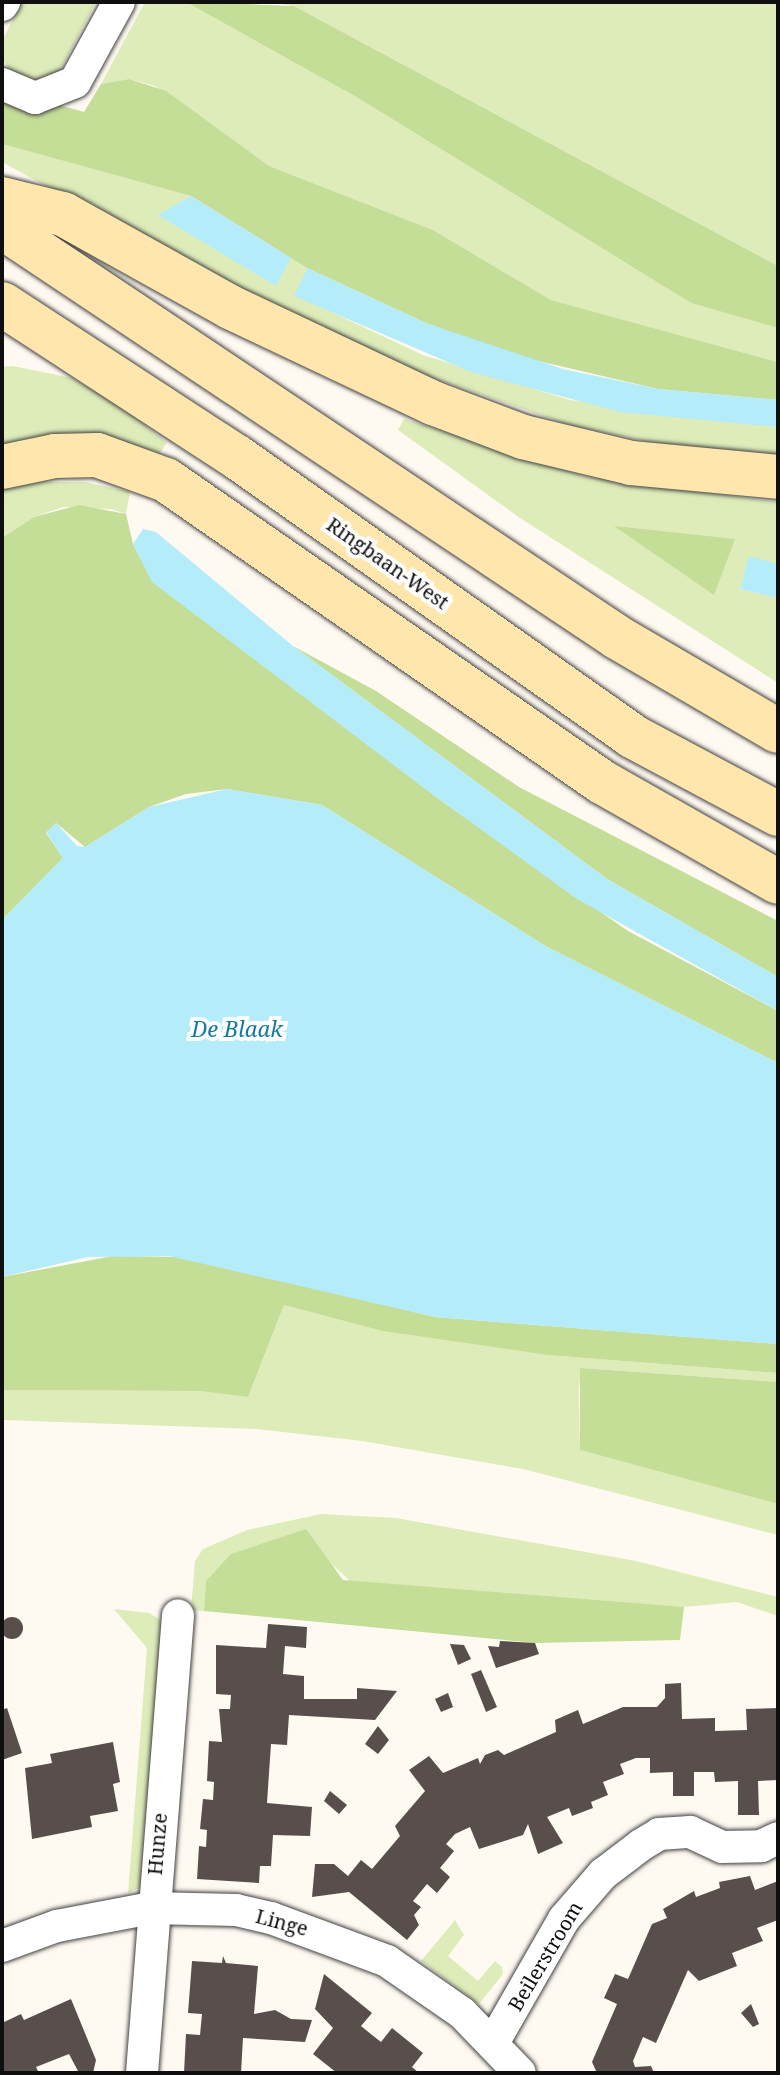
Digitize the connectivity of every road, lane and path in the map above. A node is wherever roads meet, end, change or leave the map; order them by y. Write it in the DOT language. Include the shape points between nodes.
graph roads {
  1 [pos="119,2"];
  2 [pos="2,84"];
  3 [pos="2,199"];
  4 [pos="2,227"];
  5 [pos="2,304"];
  6 [pos="2,467"];
  7 [pos="778,477"];
  8 [pos="778,731"];
  9 [pos="778,814"];
  10 [pos="778,882"];
  11 [pos="178,1615"];
  12 [pos="778,1838"];
  13 [pos="151,1908"];
  14 [pos="2,1946"];
  15 [pos="493,2043"];
  16 [pos="142,2073"];
  17 [pos="520,2073"];
  1 -- 2 [label="street" via="75,82 35,98"];
  3 -- 7 [label="main road" via="63,214 230,307 433,403 523,437 631,463"];
  4 -- 8 [label="main road" via="617,637"];
  5 -- 9 [label="main road, Ringbaan-West" via="237,457 632,736"];
  6 -- 10 [label="main road" via="55,456 97,455 166,480 602,782"];
  11 -- 13 [label="street, Hunze"];
  12 -- 15 [label="street, Beilerstroom" via="761,1846 722,1847 690,1832 659,1834 641,1845 603,1874 570,1910"];
  13 -- 14 [label="street, Linge" via="57,1926"];
  13 -- 15 [label="street, Linge" via="236,1910 353,1945 436,1993"];
  13 -- 16 [label="street, Hunze"];
  15 -- 17 [label="street, Linge"];
}
